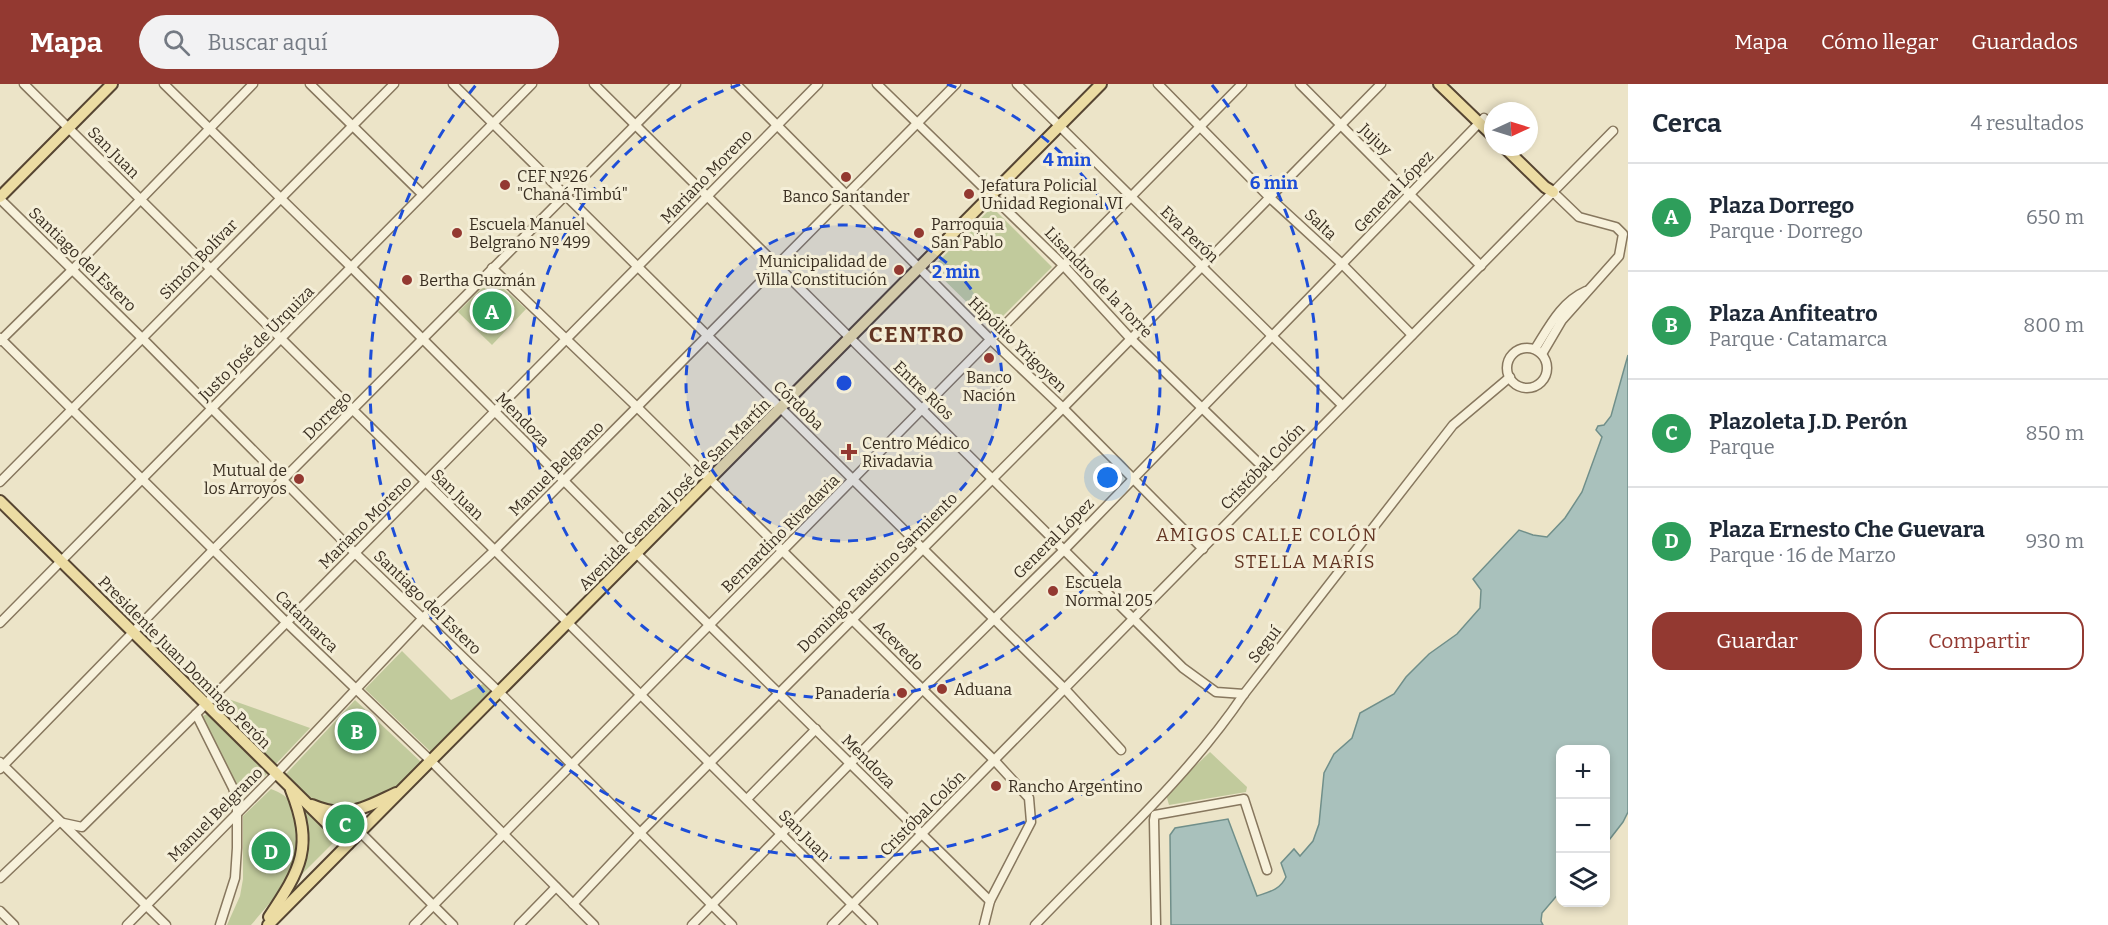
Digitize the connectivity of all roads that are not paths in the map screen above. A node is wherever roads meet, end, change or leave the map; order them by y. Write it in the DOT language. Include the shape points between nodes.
graph roads {
  1 [pos="24,84"];
  2 [pos="112,84"];
  3 [pos="165,84"];
  4 [pos="253,84"];
  5 [pos="310,84"];
  6 [pos="394,84"];
  7 [pos="453,84"];
  8 [pos="532,84"];
  9 [pos="594,84"];
  10 [pos="676,84"];
  11 [pos="736,84"];
  12 [pos="818,84"];
  13 [pos="877,84"];
  14 [pos="956,84"];
  15 [pos="1017,84"];
  16 [pos="1101,84"];
  17 [pos="1158,84"];
  18 [pos="1242,84"];
  19 [pos="1300,84"];
  20 [pos="1381,84"];
  21 [pos="1439,84"];
  22 [pos="1449,84"];
  23 [pos="1482,121"];
  24 [pos="917,122"];
  25 [pos="493,123"];
  26 [pos="635,124"];
  27 [pos="777,124"];
  28 [pos="1339,124"];
  29 [pos="1484,124"];
  30 [pos="352,126"];
  31 [pos="1060,126"];
  32 [pos="1199,127"];
  33 [pos="69,128"];
  34 [pos="209,129"];
  35 [pos="1613,131"];
  36 [pos="1513,156"];
  37 [pos="1522,156"];
  38 [pos="1553,192"];
  39 [pos="422,194"];
  40 [pos="990,194"];
  41 [pos="1411,194"];
  42 [pos="566,195"];
  43 [pos="846,195"];
  44 [pos="707,196"];
  45 [pos="1269,196"];
  46 [pos="1131,197"];
  47 [pos="0,198"];
  48 [pos="279,198"];
  49 [pos="141,199"];
  50 [pos="1342,264"];
  51 [pos="777,265"];
  52 [pos="1063,265"];
  53 [pos="1201,265"];
  54 [pos="1481,266"];
  55 [pos="638,267"];
  56 [pos="919,267"];
  57 [pos="210,268"];
  58 [pos="352,268"];
  59 [pos="492,268"];
  60 [pos="72,270"];
  61 [pos="1412,335"];
  62 [pos="707,336"];
  63 [pos="1272,336"];
  64 [pos="142,338"];
  65 [pos="281,338"];
  66 [pos="849,338"];
  67 [pos="1131,338"];
  68 [pos="0,339"];
  69 [pos="565,339"];
  70 [pos="990,339"];
  71 [pos="422,340"];
  72 [pos="1539,351"];
  73 [pos="1510,377"];
  74 [pos="1342,405"];
  75 [pos="1203,406"];
  76 [pos="637,407"];
  77 [pos="72,408"];
  78 [pos="212,408"];
  79 [pos="781,408"];
  80 [pos="1063,408"];
  81 [pos="922,409"];
  82 [pos="352,411"];
  83 [pos="494,412"];
  84 [pos="992,477"];
  85 [pos="1273,477"];
  86 [pos="143,478"];
  87 [pos="1133,478"];
  88 [pos="708,479"];
  89 [pos="855,479"];
  90 [pos="283,480"];
  91 [pos="564,480"];
  92 [pos="0,482"];
  93 [pos="425,483"];
  94 [pos="0,501"];
  95 [pos="922,548"];
  96 [pos="213,549"];
  97 [pos="1065,549"];
  98 [pos="1203,549"];
  99 [pos="495,550"];
  100 [pos="781,551"];
  101 [pos="355,553"];
  102 [pos="636,553"];
  103 [pos="62,561"];
  104 [pos="423,618"];
  105 [pos="994,618"];
  106 [pos="1134,618"];
  107 [pos="852,620"];
  108 [pos="286,622"];
  109 [pos="0,623"];
  110 [pos="568,623"];
  111 [pos="710,625"];
  112 [pos="132,633"];
  113 [pos="1064,688"];
  114 [pos="356,689"];
  115 [pos="922,690"];
  116 [pos="779,692"];
  117 [pos="500,693"];
  118 [pos="639,694"];
  119 [pos="1244,694"];
  120 [pos="206,704"];
  121 [pos="196,714"];
  122 [pos="816,729"];
  123 [pos="1121,750"];
  124 [pos="432,761"];
  125 [pos="995,761"];
  126 [pos="710,762"];
  127 [pos="851,763"];
  128 [pos="1,765"];
  129 [pos="571,766"];
  130 [pos="276,774"];
  131 [pos="290,787"];
  132 [pos="405,789"];
  133 [pos="1159,797"];
  134 [pos="747,799"];
  135 [pos="305,802"];
  136 [pos="237,812"];
  137 [pos="1162,814"];
  138 [pos="59,822"];
  139 [pos="780,832"];
  140 [pos="361,833"];
  141 [pos="639,834"];
  142 [pos="921,834"];
  143 [pos="503,835"];
  144 [pos="348,844"];
  145 [pos="1267,870"];
  146 [pos="0,878"];
  147 [pos="556,887"];
  148 [pos="990,901"];
  149 [pos="573,904"];
  150 [pos="852,904"];
  151 [pos="146,906"];
  152 [pos="433,906"];
  153 [pos="712,906"];
  154 [pos="0,911"];
  155 [pos="1040,924"];
  156 [pos="14,925"];
  157 [pos="127,925"];
  158 [pos="166,925"];
  159 [pos="220,925"];
  160 [pos="266,925"];
  161 [pos="414,925"];
  162 [pos="453,925"];
  163 [pos="519,925"];
  164 [pos="594,925"];
  165 [pos="692,925"];
  166 [pos="732,925"];
  167 [pos="832,925"];
  168 [pos="873,925"];
  169 [pos="984,925"];
  170 [pos="1156,925"];
  1 -- 33 [label="street, San Juan"];
  2 -- 33 [label="main road"];
  3 -- 34 [label="street, Mendoza"];
  4 -- 34 [label="street"];
  5 -- 30 [label="street"];
  6 -- 30 [label="street, Simón Bolívar"];
  7 -- 25 [label="street, Córdoba"];
  8 -- 25 [label="street, Justo José de Urquiza"];
  9 -- 26 [label="street, Entre Ríos"];
  10 -- 26 [label="street, Dorrego"];
  11 -- 27 [label="street, Hipólito Yrigoyen"];
  12 -- 27 [label="street, Mariano Moreno"];
  13 -- 24 [label="street, Lisandro de la Torre"];
  14 -- 24 [label="street, Manuel Belgrano"];
  15 -- 31 [label="street, Eva Perón"];
  16 -- 31 [label="main road, Avenida General José de San Martín"];
  17 -- 32 [label="street, Salta"];
  18 -- 32 [label="street, Bernardino Rivadavia"];
  19 -- 28 [label="street, Jujuy"];
  20 -- 28 [label="street, Domingo Faustino Sarmiento"];
  21 -- 23 [label="main road"];
  22 -- 23 [label="main road"];
  23 -- 29 [label="main road"];
  23 -- 41 [label="street, General López"];
  24 -- 40 [label="street, Lisandro de la Torre"];
  24 -- 43 [label="street, Manuel Belgrano"];
  25 -- 39 [label="street, Justo José de Urquiza"];
  25 -- 42 [label="street, Córdoba"];
  26 -- 42 [label="street, Dorrego"];
  26 -- 44 [label="street, Entre Ríos"];
  27 -- 43 [label="street, Hipólito Yrigoyen"];
  27 -- 44 [label="street, Mariano Moreno"];
  28 -- 41 [label="street, Jujuy"];
  28 -- 45 [label="street, Domingo Faustino Sarmiento"];
  30 -- 39 [label="street"];
  30 -- 48 [label="street, Simón Bolívar"];
  31 -- 40 [label="main road, Avenida General José de San Martín"];
  31 -- 46 [label="street, Eva Perón"];
  32 -- 45 [label="street, Salta"];
  32 -- 46 [label="street, Bernardino Rivadavia"];
  33 -- 47 [label="main road"];
  33 -- 49 [label="street, San Juan"];
  34 -- 48 [label="street, Mendoza"];
  34 -- 49 [label="street"];
  35 -- 38 [label="street, Cristóbal Colón"];
  36 -- 38 [label="main road"];
  37 -- 38 [label="main road"];
  38 -- 54 [label="street, Cristóbal Colón"];
  38 -- 72 [label="street" via="1579,217 1616,227 1623,234 1619,256"];
  39 -- 58 [label="street, Justo José de Urquiza"];
  40 -- 52 [label="street, Lisandro de la Torre"];
  40 -- 56 [label="main road, Avenida General José de San Martín"];
  41 -- 50 [label="street, General López"];
  41 -- 54 [label="street, Jujuy"];
  42 -- 55 [label="street, Córdoba"];
  42 -- 59 [label="street, Dorrego"];
  43 -- 51 [label="street, Manuel Belgrano"];
  43 -- 56 [label="street, Hipólito Yrigoyen"];
  44 -- 51 [label="street, Entre Ríos"];
  44 -- 55 [label="street, Mariano Moreno"];
  45 -- 50 [label="street, Salta"];
  45 -- 53 [label="street, Domingo Faustino Sarmiento"];
  46 -- 52 [label="street, Bernardino Rivadavia"];
  46 -- 53 [label="street, Eva Perón"];
  47 -- 60 [label="street, Santiago del Estero"];
  48 -- 57 [label="street, Simón Bolívar"];
  48 -- 58 [label="street, Mendoza"];
  49 -- 57 [label="street, San Juan"];
  49 -- 60 [label="street"];
  50 -- 61 [label="street, Salta"];
  50 -- 63 [label="street, General López"];
  51 -- 62 [label="street, Manuel Belgrano"];
  51 -- 66 [label="street, Entre Ríos"];
  52 -- 67 [label="street, Lisandro de la Torre"];
  52 -- 70 [label="street, Bernardino Rivadavia"];
  53 -- 63 [label="street, Eva Perón"];
  53 -- 67 [label="street, Domingo Faustino Sarmiento"];
  54 -- 61 [label="street, Cristóbal Colón"];
  55 -- 62 [label="street, Córdoba"];
  55 -- 69 [label="street, Mariano Moreno"];
  56 -- 66 [label="main road, Avenida General José de San Martín"];
  56 -- 70 [label="street, Hipólito Yrigoyen"];
  57 -- 64 [label="street, Simón Bolívar"];
  57 -- 65 [label="street, San Juan"];
  58 -- 65 [label="street, Justo José de Urquiza"];
  58 -- 71 [label="street, Mendoza"];
  59 -- 69 [label="street, Acevedo"];
  59 -- 71 [label="street, Dorrego"];
  60 -- 64 [label="street, Santiago del Estero"];
  60 -- 68 [label="street"];
  61 -- 74 [label="street, Cristóbal Colón"];
  62 -- 76 [label="street, Manuel Belgrano"];
  62 -- 79 [label="street, Córdoba"];
  63 -- 74 [label="street, Eva Perón"];
  63 -- 75 [label="street, General López"];
  64 -- 77 [label="street, Simón Bolívar"];
  64 -- 78 [label="street, Santiago del Estero"];
  65 -- 78 [label="street, Justo José de Urquiza"];
  65 -- 82 [label="street, San Juan"];
  66 -- 79 [label="main road, Avenida General José de San Martín"];
  66 -- 81 [label="street, Entre Ríos"];
  67 -- 75 [label="street, Lisandro de la Torre"];
  67 -- 80 [label="street, Domingo Faustino Sarmiento"];
  68 -- 77 [label="street, Catamarca"];
  69 -- 76 [label="street, Acevedo"];
  69 -- 83 [label="street, Mariano Moreno"];
  70 -- 80 [label="street, Hipólito Yrigoyen"];
  70 -- 81 [label="street, Bernardino Rivadavia"];
  71 -- 82 [label="street, Dorrego"];
  71 -- 83 [label="street, Mendoza"];
  72 -- 73 [label="street" via="1523,348 1512,354 1507,365"];
  72 -- 73 [label="street" via="1547,366 1539,384 1526,388"];
  73 -- 119 [label="street, Seguí" via="1453,425"];
  74 -- 85 [label="street, Cristóbal Colón"];
  75 -- 85 [label="street, Lisandro de la Torre"];
  75 -- 87 [label="street, General López"];
  76 -- 88 [label="street, Acevedo"];
  76 -- 91 [label="street, Manuel Belgrano"];
  77 -- 86 [label="street, Catamarca"];
  77 -- 92 [label="street, Simón Bolívar"];
  78 -- 86 [label="street, Justo José de Urquiza"];
  78 -- 90 [label="street, Santiago del Estero"];
  79 -- 88 [label="main road, Avenida General José de San Martín"];
  79 -- 89 [label="street, Córdoba"];
  80 -- 84 [label="street, Domingo Faustino Sarmiento"];
  80 -- 87 [label="street, Hipólito Yrigoyen"];
  81 -- 84 [label="street, Entre Ríos"];
  81 -- 89 [label="street, Bernardino Rivadavia"];
  82 -- 90 [label="street, Dorrego"];
  82 -- 93 [label="street, San Juan"];
  83 -- 91 [label="street, Mendoza"];
  83 -- 93 [label="street, Mariano Moreno"];
  84 -- 95 [label="street, Domingo Faustino Sarmiento"];
  84 -- 97 [label="street, Entre Ríos"];
  85 -- 98 [label="street, Cristóbal Colón"];
  86 -- 96 [label="street, Catamarca"];
  86 -- 103 [label="street, Justo José de Urquiza"];
  87 -- 97 [label="street, General López"];
  87 -- 98 [label="street, Hipólito Yrigoyen"];
  88 -- 100 [label="street, Acevedo"];
  88 -- 102 [label="main road, Avenida General José de San Martín"];
  89 -- 95 [label="street, Córdoba"];
  89 -- 100 [label="street, Bernardino Rivadavia"];
  90 -- 96 [label="street, Dorrego"];
  90 -- 101 [label="street, Santiago del Estero"];
  91 -- 99 [label="street, Manuel Belgrano"];
  91 -- 102 [label="street, Mendoza"];
  93 -- 99 [label="street, San Juan"];
  93 -- 101 [label="street, Mariano Moreno"];
  94 -- 103 [label="main road, Presidente Juan Domingo Perón"];
  95 -- 105 [label="street, Córdoba"];
  95 -- 107 [label="street, Domingo Faustino Sarmiento"];
  96 -- 108 [label="street, Catamarca"];
  96 -- 112 [label="street, Dorrego"];
  97 -- 105 [label="street, General López"];
  97 -- 106 [label="street, Entre Ríos"];
  98 -- 106 [label="street, Cristóbal Colón"];
  99 -- 104 [label="street, Manuel Belgrano"];
  99 -- 110 [label="street, San Juan"];
  100 -- 107 [label="street, Acevedo"];
  100 -- 111 [label="street, Bernardino Rivadavia"];
  101 -- 104 [label="street, Santiago del Estero"];
  101 -- 108 [label="street, Mariano Moreno"];
  102 -- 110 [label="main road, Avenida General José de San Martín"];
  102 -- 111 [label="street, Mendoza"];
  103 -- 109 [label="street, Justo José de Urquiza"];
  103 -- 112 [label="main road, Presidente Juan Domingo Perón"];
  104 -- 114 [label="street, Manuel Belgrano"];
  104 -- 117 [label="street, Santiago del Estero"];
  105 -- 113 [label="street, Córdoba"];
  105 -- 115 [label="street, General López"];
  106 -- 113 [label="street, Cristóbal Colón"];
  106 -- 119 [label="street, Entre Ríos" via="1183,668 1216,692"];
  107 -- 115 [label="street, Acevedo"];
  107 -- 116 [label="street, Domingo Faustino Sarmiento"];
  108 -- 114 [label="street, Catamarca"];
  108 -- 120 [label="street, Mariano Moreno"];
  110 -- 117 [label="main road, Avenida General José de San Martín"];
  110 -- 118 [label="street, San Juan"];
  111 -- 116 [label="street, Mendoza"];
  111 -- 118 [label="street, Bernardino Rivadavia"];
  112 -- 120 [label="main road, Presidente Juan Domingo Perón"];
  112 -- 128 [label="street, Dorrego"];
  113 -- 123 [label="street, Córdoba"];
  113 -- 125 [label="street, Cristóbal Colón"];
  114 -- 124 [label="street, Catamarca"];
  114 -- 130 [label="street, Manuel Belgrano"];
  115 -- 125 [label="street, Acevedo"];
  115 -- 127 [label="street, General López"];
  116 -- 122 [label="street, Mendoza"];
  116 -- 126 [label="street, Domingo Faustino Sarmiento"];
  117 -- 124 [label="main road, Avenida General José de San Martín"];
  117 -- 129 [label="street, Santiago del Estero"];
  118 -- 126 [label="street, San Juan"];
  118 -- 129 [label="street, Bernardino Rivadavia"];
  119 -- 133 [label="street, Seguí" via="1220,730"];
  120 -- 121 [label="street, Mariano Moreno"];
  120 -- 130 [label="main road, Presidente Juan Domingo Perón"];
  121 -- 136 [label="street" via="233,788"];
  121 -- 138 [label="street, Mariano Moreno" via="82,827"];
  122 -- 127 [label="street, Mendoza"];
  122 -- 134 [label="street"];
  124 -- 132 [label="main road, Avenida General José de San Martín"];
  124 -- 143 [label="street, Catamarca"];
  125 -- 142 [label="street, Cristóbal Colón"];
  125 -- 148 [label="street, Acevedo" via="1029,798 1031,822"];
  126 -- 134 [label="street, San Juan"];
  126 -- 141 [label="street, Domingo Faustino Sarmiento"];
  127 -- 139 [label="street, General López"];
  127 -- 142 [label="street, Mendoza"];
  128 -- 138 [label="street"];
  129 -- 141 [label="street, Santiago del Estero"];
  129 -- 143 [label="street, Bernardino Rivadavia"];
  130 -- 131 [label="main road, Presidente Juan Domingo Perón"];
  130 -- 136 [label="street, Manuel Belgrano"];
  131 -- 135 [label="main road, Presidente Juan Domingo Perón"];
  131 -- 160 [label="main road" via="303,830 303,850 292,883"];
  132 -- 135 [label="main road" via="353,811 329,812"];
  132 -- 140 [label="main road, Avenida General José de San Martín"];
  133 -- 137 [label="street"];
  133 -- 155 [label="street, Seguí"];
  134 -- 139 [label="street, San Juan"];
  135 -- 144 [label="main road, Presidente Juan Domingo Perón"];
  136 -- 151 [label="street, Manuel Belgrano"];
  136 -- 159 [label="street" via="235,878"];
  137 -- 145 [label="street" via="1245,799"];
  137 -- 170 [label="street" via="1155,815 1154,820"];
  138 -- 146 [label="street"];
  138 -- 151 [label="street"];
  139 -- 150 [label="street, San Juan"];
  139 -- 153 [label="street, General López"];
  140 -- 144 [label="main road, Avenida General José de San Martín"];
  140 -- 152 [label="street"];
  141 -- 149 [label="street, Domingo Faustino Sarmiento"];
  141 -- 153 [label="street, Santiago del Estero"];
  142 -- 148 [label="street, Mendoza"];
  142 -- 150 [label="street, Cristóbal Colón"];
  143 -- 147 [label="street, Catamarca"];
  143 -- 152 [label="street, Bernardino Rivadavia"];
  144 -- 160 [label="main road, Avenida General José de San Martín"];
  147 -- 149 [label="street, Catamarca"];
  147 -- 163 [label="street"];
  148 -- 169 [label="street, Acevedo"];
  149 -- 164 [label="street, Catamarca"];
  150 -- 167 [label="street, Cristóbal Colón"];
  150 -- 168 [label="street, San Juan"];
  151 -- 157 [label="street, Manuel Belgrano"];
  151 -- 158 [label="street"];
  152 -- 161 [label="street, Bernardino Rivadavia"];
  152 -- 162 [label="street"];
  153 -- 165 [label="street, General López"];
  153 -- 166 [label="street, Santiago del Estero"];
  154 -- 156 [label="street"];
}
